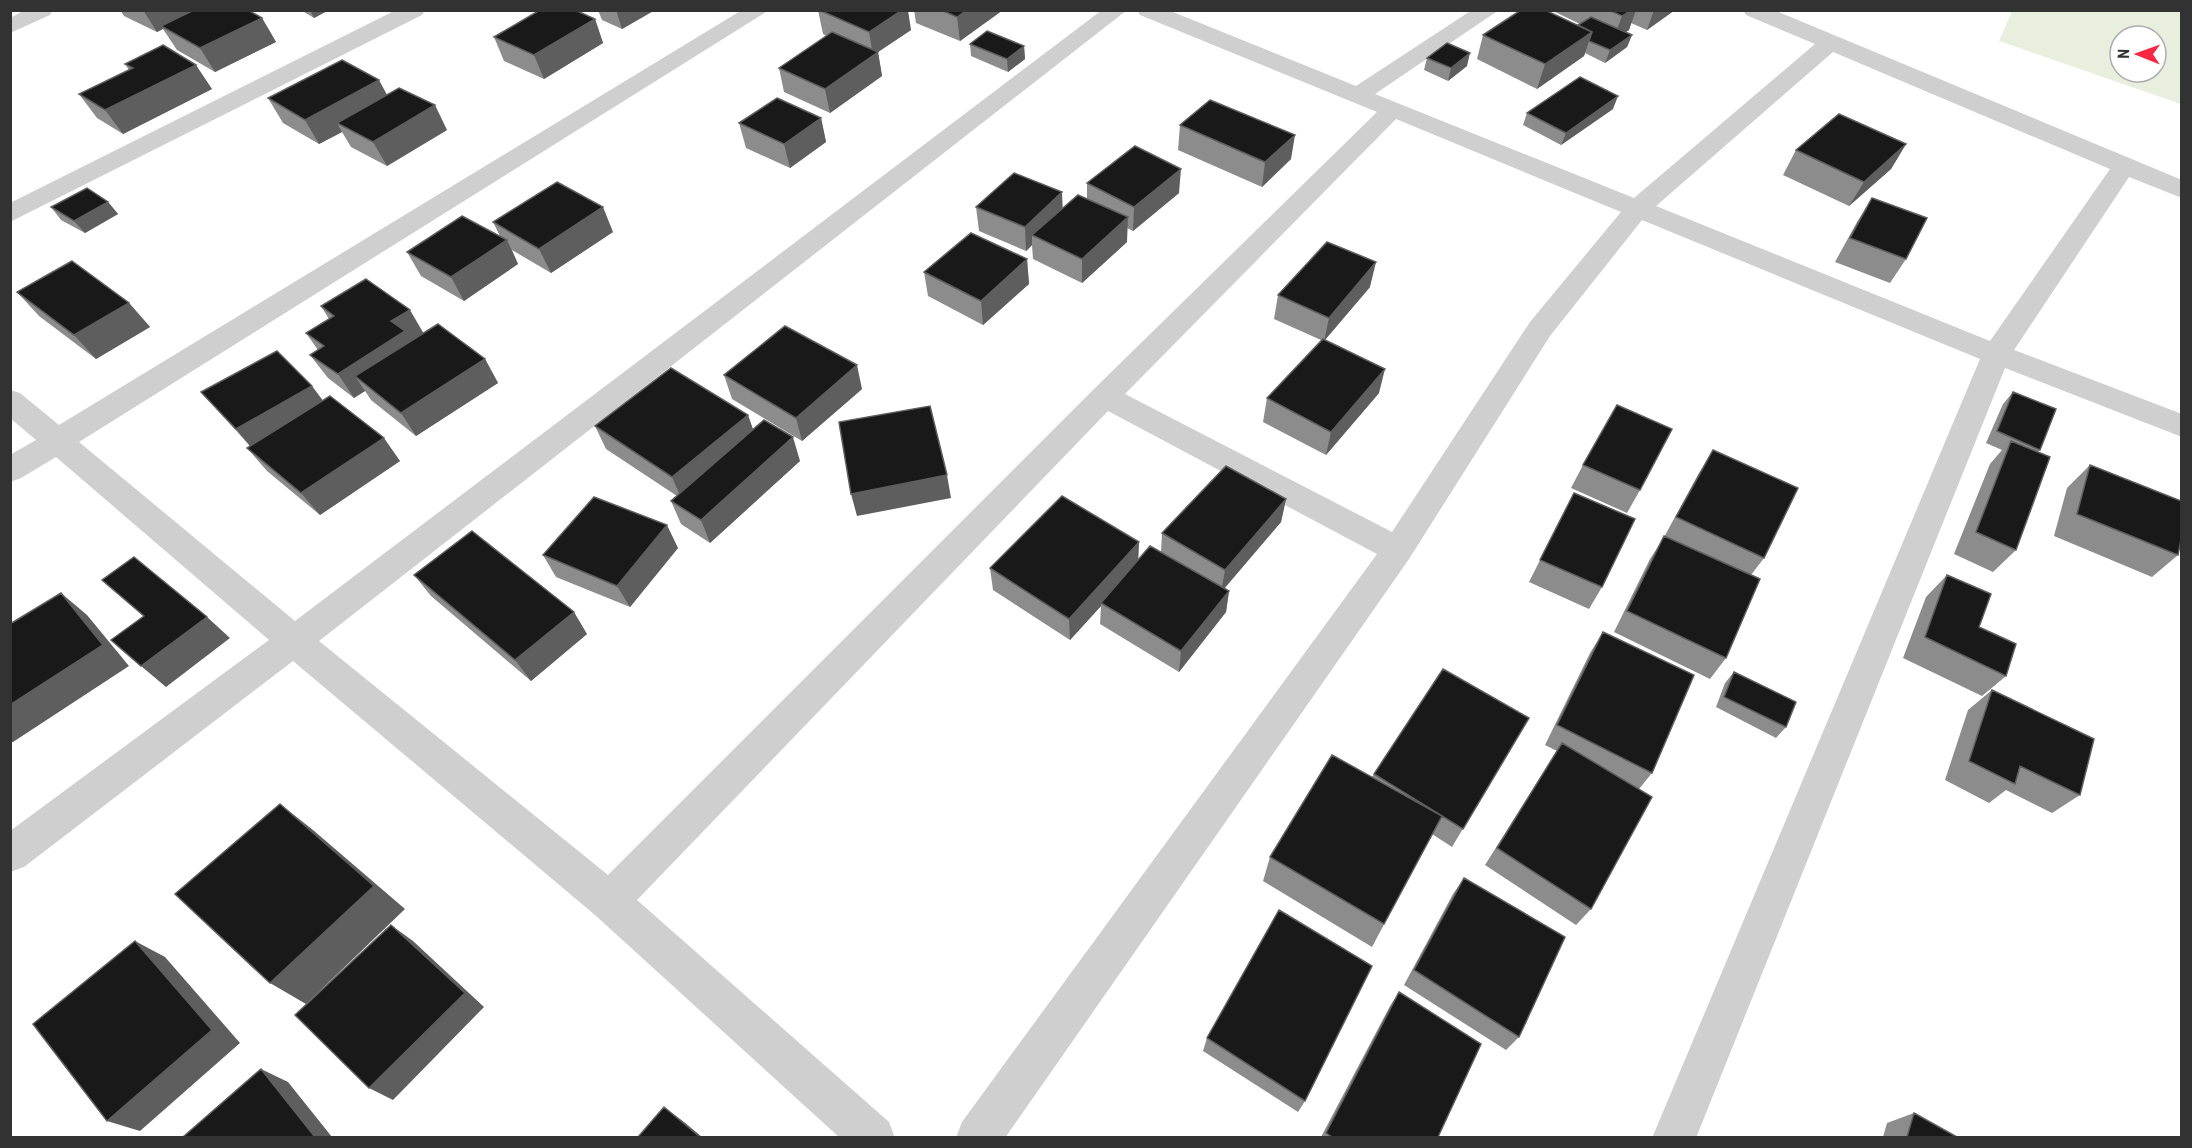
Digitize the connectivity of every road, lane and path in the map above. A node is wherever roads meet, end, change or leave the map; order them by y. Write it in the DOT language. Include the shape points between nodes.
graph roads {
  1 [pos="42,10"];
  2 [pos="414,10"];
  3 [pos="758,10"];
  4 [pos="1116,10"];
  5 [pos="1148,10"];
  6 [pos="1488,10"];
  7 [pos="1754,10"];
  8 [pos="10,27"];
  9 [pos="1831,42"];
  10 [pos="1357,95"];
  11 [pos="1392,110"];
  12 [pos="2124,166"];
  13 [pos="2181,190"];
  14 [pos="1637,209"];
  15 [pos="10,214"];
  16 [pos="1996,354"];
  17 [pos="1105,396"];
  18 [pos="10,401"];
  19 [pos="2181,426"];
  20 [pos="57,442"];
  21 [pos="10,470"];
  22 [pos="1398,550"];
  23 [pos="294,641"];
  24 [pos="10,854"];
  25 [pos="609,901"];
  26 [pos="873,1137"];
  27 [pos="978,1137"];
  28 [pos="1674,1137"];
  1 -- 8 [label="street"];
  2 -- 15 [label="street"];
  3 -- 20 [label="street"];
  4 -- 23 [label="street"];
  5 -- 10 [label="street"];
  6 -- 10 [label="street"];
  7 -- 9 [label="street"];
  9 -- 12 [label="street"];
  9 -- 14 [label="street"];
  10 -- 11 [label="street"];
  11 -- 14 [label="street"];
  11 -- 17 [label="street"];
  12 -- 13 [label="street"];
  12 -- 16 [label="street"];
  14 -- 16 [label="street"];
  14 -- 22 [label="street" via="1540,329"];
  16 -- 19 [label="street"];
  16 -- 28 [label="street"];
  17 -- 22 [label="street"];
  17 -- 25 [label="street"];
  18 -- 20 [label="street"];
  20 -- 21 [label="street"];
  20 -- 23 [label="street"];
  22 -- 27 [label="street"];
  23 -- 24 [label="street"];
  23 -- 25 [label="street"];
  25 -- 26 [label="street"];
}
